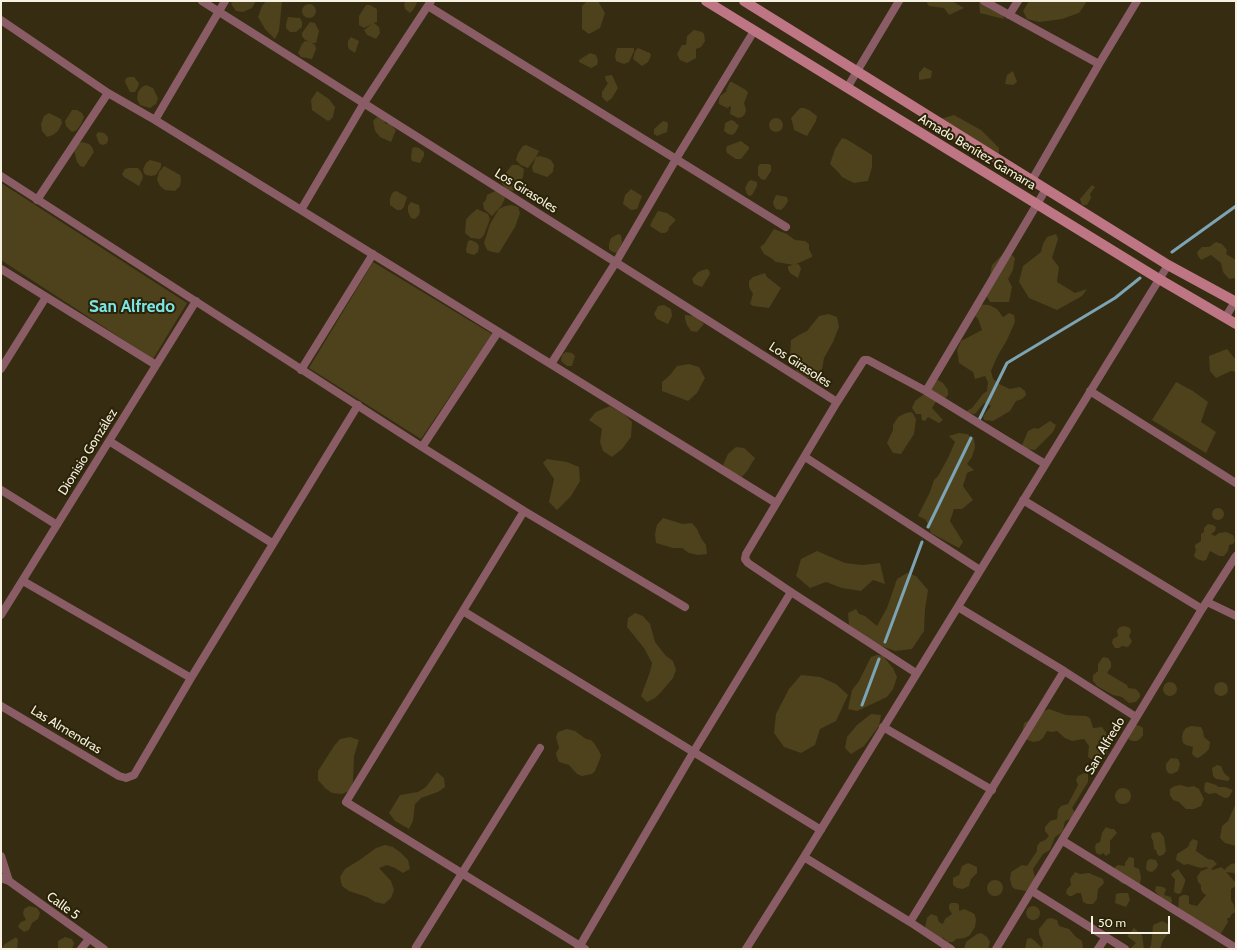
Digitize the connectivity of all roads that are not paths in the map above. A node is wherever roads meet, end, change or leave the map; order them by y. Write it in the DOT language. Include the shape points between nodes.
graph roads {
  1 [pos="202,1"];
  2 [pos="225,1"];
  3 [pos="706,1"];
  4 [pos="744,1"];
  5 [pos="899,1"];
  6 [pos="984,1"];
  7 [pos="1018,1"];
  8 [pos="1137,1"];
  9 [pos="429,4"];
  10 [pos="218,11"];
  11 [pos="1009,15"];
  12 [pos="1,20"];
  13 [pos="754,31"];
  14 [pos="1099,64"];
  15 [pos="857,71"];
  16 [pos="847,88"];
  17 [pos="108,93"];
  18 [pos="364,104"];
  19 [pos="155,120"];
  20 [pos="676,159"];
  21 [pos="1,176"];
  22 [pos="1032,180"];
  23 [pos="1046,189"];
  24 [pos="37,200"];
  25 [pos="1037,204"];
  26 [pos="301,210"];
  27 [pos="786,227"];
  28 [pos="373,254"];
  29 [pos="616,262"];
  30 [pos="1168,265"];
  31 [pos="1,269"];
  32 [pos="1159,279"];
  33 [pos="46,297"];
  34 [pos="196,301"];
  35 [pos="1236,302"];
  36 [pos="1225,318"];
  37 [pos="1236,324"];
  38 [pos="498,332"];
  39 [pos="551,364"];
  40 [pos="156,365"];
  41 [pos="1,369"];
  42 [pos="300,370"];
  43 [pos="926,391"];
  44 [pos="1090,391"];
  45 [pos="837,402"];
  46 [pos="358,406"];
  47 [pos="109,441"];
  48 [pos="422,447"];
  49 [pos="805,456"];
  50 [pos="1045,464"];
  51 [pos="1236,483"];
  52 [pos="1,490"];
  53 [pos="1023,500"];
  54 [pos="776,503"];
  55 [pos="524,511"];
  56 [pos="57,525"];
  57 [pos="272,543"];
  58 [pos="1236,556"];
  59 [pos="980,570"];
  60 [pos="23,581"];
  61 [pos="791,592"];
  62 [pos="1207,602"];
  63 [pos="685,607"];
  64 [pos="958,607"];
  65 [pos="1202,609"];
  66 [pos="463,611"];
  67 [pos="1,616"];
  68 [pos="1236,616"];
  69 [pos="1064,671"];
  70 [pos="916,673"];
  71 [pos="191,678"];
  72 [pos="1,706"];
  73 [pos="1136,717"];
  74 [pos="883,727"];
  75 [pos="540,748"];
  76 [pos="694,751"];
  77 [pos="992,790"];
  78 [pos="821,830"];
  79 [pos="1063,841"];
  80 [pos="1,856"];
  81 [pos="804,857"];
  82 [pos="462,874"];
  83 [pos="1,878"];
  84 [pos="9,881"];
  85 [pos="1032,891"];
  86 [pos="910,922"];
  87 [pos="1106,937"];
  88 [pos="89,939"];
  89 [pos="416,947"];
  90 [pos="581,948"];
  91 [pos="1233,948"];
  92 [pos="82,949"];
  93 [pos="104,949"];
  94 [pos="746,949"];
  95 [pos="951,949"];
  96 [pos="996,949"];
  97 [pos="1098,949"];
  98 [pos="1126,949"];
  1 -- 10 [label="street, Los Girasoles"];
  2 -- 10 [label="street"];
  3 -- 13 [label="main road, Amado Benítez Gamarra"];
  4 -- 15 [label="main road, Amado Benítez Gamarra"];
  5 -- 15 [label="street"];
  6 -- 11 [label="street"];
  7 -- 11 [label="street"];
  8 -- 14 [label="street"];
  9 -- 18 [label="street"];
  9 -- 20 [label="street"];
  10 -- 18 [label="street, Los Girasoles"];
  10 -- 19 [label="street"];
  11 -- 14 [label="street"];
  12 -- 17 [label="street"];
  13 -- 16 [label="main road, Amado Benítez Gamarra"];
  13 -- 20 [label="street"];
  14 -- 22 [label="street"];
  15 -- 16 [label="street"];
  15 -- 22 [label="main road, Amado Benítez Gamarra"];
  16 -- 25 [label="main road, Amado Benítez Gamarra"];
  17 -- 19 [label="street"];
  17 -- 24 [label="street"];
  18 -- 26 [label="street"];
  18 -- 29 [label="street, Los Girasoles"];
  19 -- 26 [label="street"];
  20 -- 27 [label="street"];
  20 -- 29 [label="street"];
  21 -- 24 [label="street"];
  22 -- 23 [label="main road, Amado Benítez Gamarra"];
  23 -- 25 [label="street"];
  23 -- 30 [label="main road, Amado Benítez Gamarra"];
  24 -- 34 [label="street"];
  25 -- 32 [label="main road, Amado Benítez Gamarra"];
  25 -- 43 [label="street"];
  26 -- 28 [label="street"];
  28 -- 38 [label="street"];
  28 -- 42 [label="street"];
  29 -- 39 [label="street"];
  29 -- 45 [label="street, Los Girasoles"];
  30 -- 32 [label="street"];
  30 -- 35 [label="main road, Amado Benítez Gamarra"];
  31 -- 33 [label="street"];
  32 -- 36 [label="main road, Amado Benítez Gamarra"];
  32 -- 44 [label="street"];
  33 -- 40 [label="street"];
  33 -- 41 [label="street"];
  34 -- 40 [label="street, Dionisio González"];
  34 -- 42 [label="street"];
  35 -- 36 [label="street"];
  36 -- 37 [label="main road, Amado Benítez Gamarra"];
  38 -- 39 [label="street"];
  38 -- 48 [label="street"];
  39 -- 54 [label="street"];
  40 -- 47 [label="street, Dionisio González"];
  42 -- 46 [label="street"];
  43 -- 45 [label="street" via="864,360"];
  43 -- 50 [label="street"];
  44 -- 50 [label="street"];
  44 -- 51 [label="street"];
  45 -- 49 [label="street"];
  46 -- 48 [label="street"];
  46 -- 57 [label="street"];
  47 -- 56 [label="street, Dionisio González"];
  47 -- 57 [label="street"];
  48 -- 55 [label="street"];
  49 -- 54 [label="street"];
  49 -- 59 [label="street"];
  50 -- 53 [label="street"];
  52 -- 56 [label="street"];
  53 -- 59 [label="street"];
  53 -- 65 [label="street"];
  54 -- 61 [label="street" via="745,559 748,564"];
  55 -- 63 [label="street"];
  55 -- 66 [label="street"];
  56 -- 60 [label="street, Dionisio González"];
  57 -- 71 [label="street"];
  58 -- 62 [label="street, San Alfredo"];
  59 -- 64 [label="street"];
  60 -- 67 [label="street, Dionisio González"];
  60 -- 71 [label="street"];
  61 -- 70 [label="street"];
  61 -- 76 [label="street"];
  62 -- 65 [label="street, San Alfredo"];
  62 -- 68 [label="street"];
  64 -- 69 [label="street"];
  64 -- 70 [label="street"];
  65 -- 73 [label="street, San Alfredo"];
  66 -- 76 [label="street"];
  66 -- 82 [label="street" via="346,802"];
  69 -- 73 [label="street"];
  69 -- 77 [label="street"];
  70 -- 74 [label="street"];
  71 -- 72 [label="street, Las Almendras" via="134,775 126,778"];
  73 -- 79 [label="street, San Alfredo"];
  74 -- 77 [label="street"];
  74 -- 78 [label="street"];
  75 -- 82 [label="street"];
  76 -- 78 [label="street"];
  76 -- 90 [label="street"];
  77 -- 86 [label="street"];
  78 -- 81 [label="street"];
  79 -- 85 [label="street, San Alfredo"];
  79 -- 91 [label="street"];
  80 -- 84 [label="street"];
  81 -- 86 [label="street"];
  81 -- 94 [label="street"];
  82 -- 89 [label="street"];
  82 -- 90 [label="street"];
  83 -- 84 [label="street, Calle 5"];
  84 -- 88 [label="street, Calle 5"];
  85 -- 87 [label="street"];
  85 -- 96 [label="street, San Alfredo"];
  86 -- 95 [label="street"];
  87 -- 97 [label="street"];
  87 -- 98 [label="street"];
  88 -- 92 [label="street"];
  88 -- 93 [label="street, Calle 5"];
}
